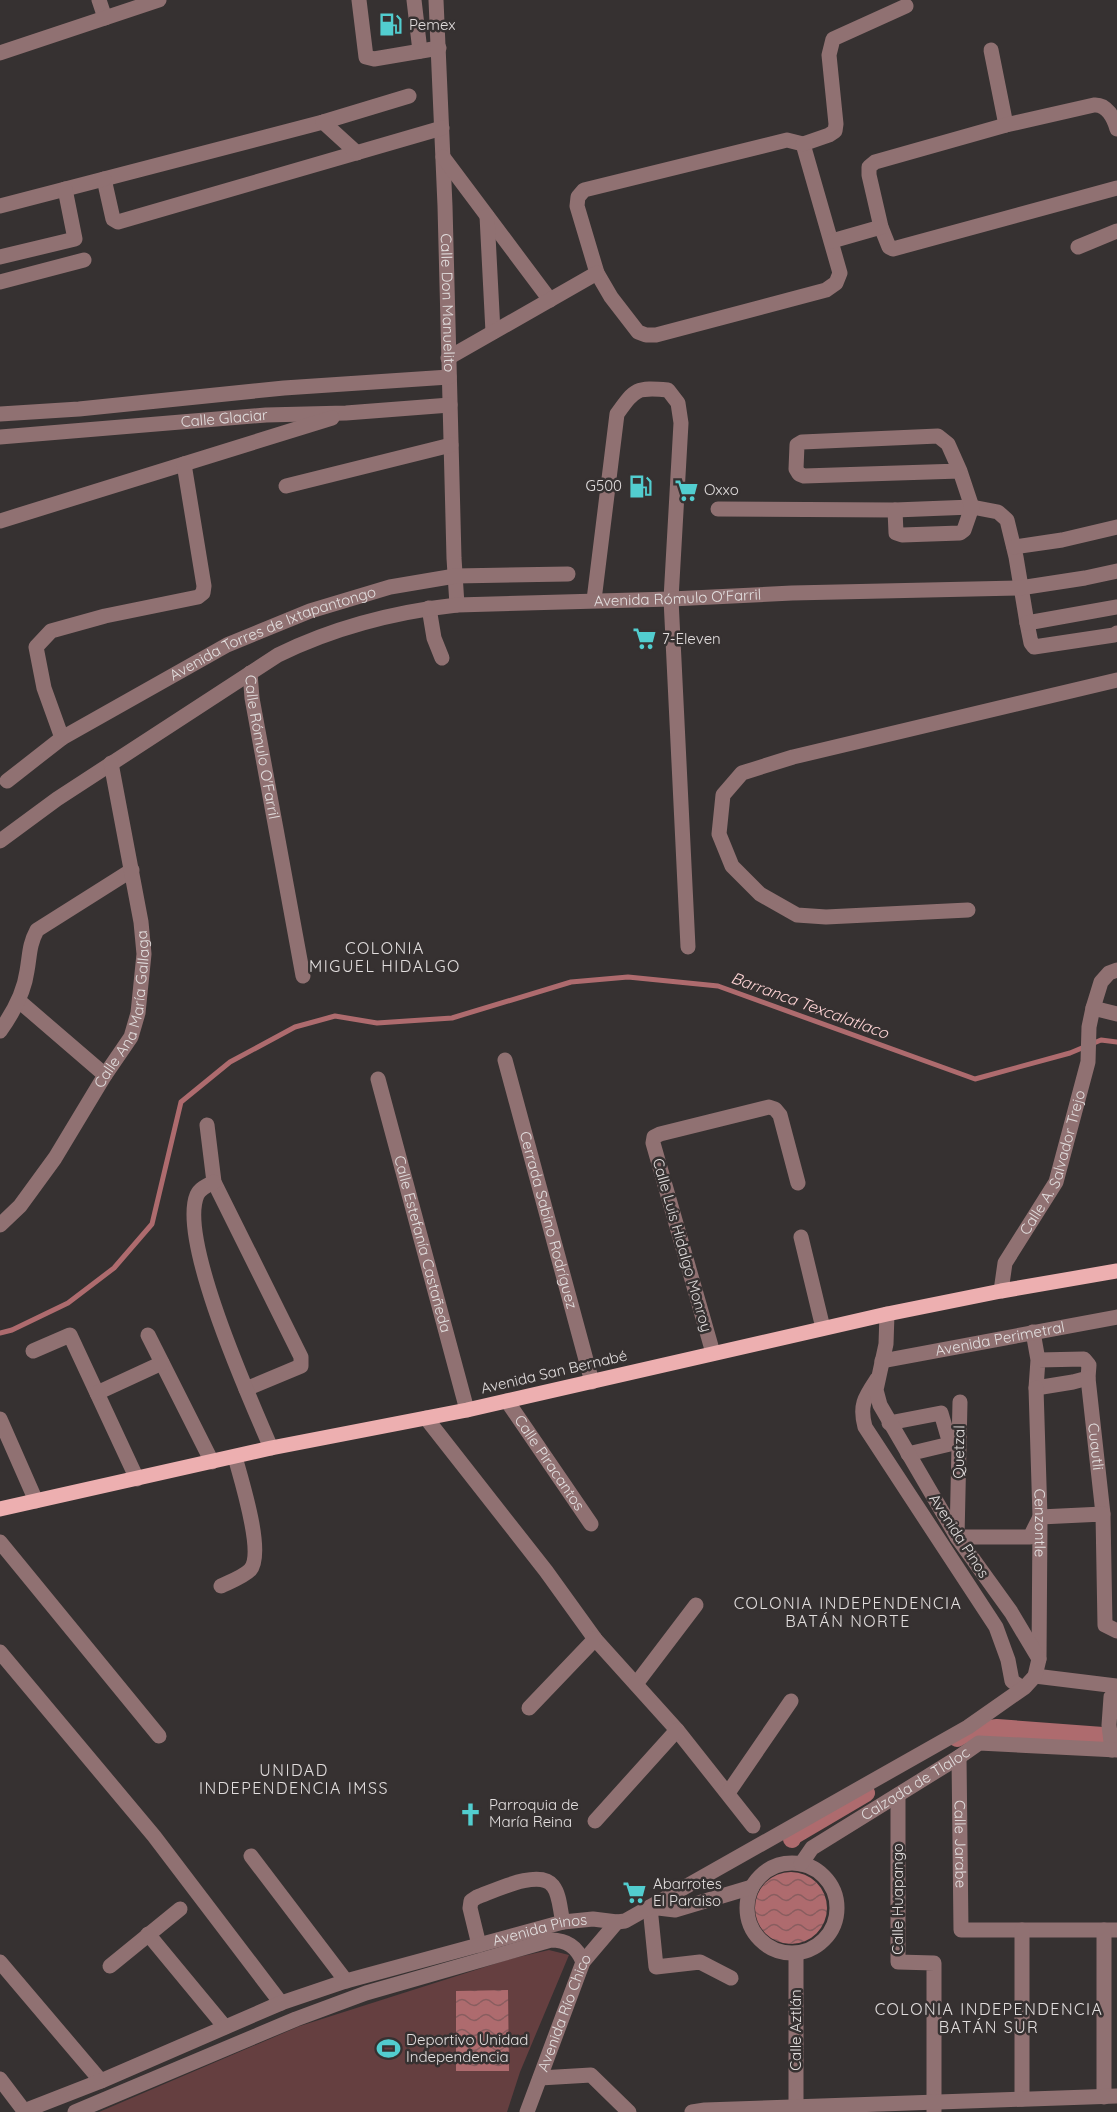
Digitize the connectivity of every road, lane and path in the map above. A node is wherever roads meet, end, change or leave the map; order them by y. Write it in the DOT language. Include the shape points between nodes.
graph roads {
  1 [pos="99,0"];
  2 [pos="159,0"];
  3 [pos="359,0"];
  4 [pos="414,0"];
  5 [pos="436,0"];
  6 [pos="118,6"];
  7 [pos="906,6"];
  8 [pos="105,18"];
  9 [pos="438,48"];
  10 [pos="991,50"];
  11 [pos="420,51"];
  12 [pos="0,53"];
  13 [pos="409,96"];
  14 [pos="323,122"];
  15 [pos="1006,125"];
  16 [pos="442,128"];
  17 [pos="1117,129"];
  18 [pos="803,144"];
  19 [pos="357,153"];
  20 [pos="443,157"];
  21 [pos="104,179"];
  22 [pos="1117,188"];
  23 [pos="65,189"];
  24 [pos="0,206"];
  25 [pos="487,216"];
  26 [pos="881,227"];
  27 [pos="1117,231"];
  28 [pos="832,241"];
  29 [pos="1078,247"];
  30 [pos="0,257"];
  31 [pos="84,261"];
  32 [pos="597,273"];
  33 [pos="0,282"];
  34 [pos="550,300"];
  35 [pos="493,332"];
  36 [pos="448,358"];
  37 [pos="449,377"];
  38 [pos="450,405"];
  39 [pos="346,412"];
  40 [pos="0,414"];
  41 [pos="0,437"];
  42 [pos="451,445"];
  43 [pos="184,464"];
  44 [pos="960,471"];
  45 [pos="286,486"];
  46 [pos="972,507"];
  47 [pos="718,509"];
  48 [pos="895,510"];
  49 [pos="0,521"];
  50 [pos="1117,527"];
  51 [pos="1014,547"];
  52 [pos="1117,571"];
  53 [pos="568,574"];
  54 [pos="455,576"];
  55 [pos="1020,588"];
  56 [pos="671,599"];
  57 [pos="594,600"];
  58 [pos="457,605"];
  59 [pos="1117,607"];
  60 [pos="429,608"];
  61 [pos="1027,623"];
  62 [pos="1117,633"];
  63 [pos="442,658"];
  64 [pos="250,672"];
  65 [pos="1117,680"];
  66 [pos="62,738"];
  67 [pos="111,763"];
  68 [pos="7,782"];
  69 [pos="0,841"];
  70 [pos="132,870"];
  71 [pos="968,910"];
  72 [pos="688,946"];
  73 [pos="1117,970"];
  74 [pos="303,976"];
  75 [pos="19,1001"];
  76 [pos="1093,1008"];
  77 [pos="1117,1014"];
  78 [pos="0,1031"];
  79 [pos="505,1060"];
  80 [pos="105,1075"];
  81 [pos="378,1079"];
  82 [pos="207,1125"];
  83 [pos="214,1182"];
  84 [pos="798,1183"];
  85 [pos="0,1225"];
  86 [pos="801,1237"];
  87 [pos="1117,1271"];
  88 [pos="1001,1291"];
  89 [pos="887,1314"];
  90 [pos="1117,1317"];
  91 [pos="823,1328"];
  92 [pos="1033,1332"];
  93 [pos="148,1335"];
  94 [pos="33,1351"];
  95 [pos="713,1353"];
  96 [pos="1038,1360"];
  97 [pos="882,1361"];
  98 [pos="162,1363"];
  99 [pos="878,1376"];
  100 [pos="1088,1378"];
  101 [pos="592,1382"];
  102 [pos="1036,1388"];
  103 [pos="246,1389"];
  104 [pos="97,1393"];
  105 [pos="507,1401"];
  106 [pos="960,1402"];
  107 [pos="467,1410"];
  108 [pos="426,1418"];
  109 [pos="0,1419"];
  110 [pos="889,1423"];
  111 [pos="271,1448"];
  112 [pos="908,1454"];
  113 [pos="235,1457"];
  114 [pos="212,1462"];
  115 [pos="137,1479"];
  116 [pos="36,1501"];
  117 [pos="0,1509"];
  118 [pos="1103,1514"];
  119 [pos="1040,1517"];
  120 [pos="591,1524"];
  121 [pos="957,1537"];
  122 [pos="0,1542"];
  123 [pos="221,1586"];
  124 [pos="696,1605"];
  125 [pos="1117,1631"];
  126 [pos="595,1639"];
  127 [pos="0,1652"];
  128 [pos="1039,1659"];
  129 [pos="1035,1677"];
  130 [pos="636,1684"];
  131 [pos="1022,1688"];
  132 [pos="1115,1692"];
  133 [pos="791,1701"];
  134 [pos="529,1708"];
  135 [pos="677,1730"];
  136 [pos="159,1736"];
  137 [pos="1114,1749"];
  138 [pos="959,1757"];
  139 [pos="728,1792"];
  140 [pos="898,1795"];
  141 [pos="595,1821"];
  142 [pos="753,1826"];
  143 [pos="250,1856"];
  144 [pos="801,1864"];
  145 [pos="752,1887"];
  146 [pos="651,1907"];
  147 [pos="180,1909"];
  148 [pos="563,1922"];
  149 [pos="617,1922"];
  150 [pos="1022,1930"];
  151 [pos="1110,1930"];
  152 [pos="148,1934"];
  153 [pos="479,1945"];
  154 [pos="796,1954"];
  155 [pos="0,1962"];
  156 [pos="583,1962"];
  157 [pos="110,1966"];
  158 [pos="732,1978"];
  159 [pos="346,1981"];
  160 [pos="281,2003"];
  161 [pos="225,2027"];
  162 [pos="540,2078"];
  163 [pos="0,2079"];
  164 [pos="101,2081"];
  165 [pos="1110,2096"];
  166 [pos="1022,2099"];
  167 [pos="1004,2105"];
  168 [pos="1066,2105"];
  169 [pos="934,2107"];
  170 [pos="872,2108"];
  171 [pos="796,2109"];
  172 [pos="24,2111"];
  173 [pos="701,2111"];
  174 [pos="75,2112"];
  175 [pos="527,2112"];
  176 [pos="629,2112"];
  1 -- 8 [label="street"];
  2 -- 6 [label="street"];
  3 -- 11 [label="street" via="366,57"];
  4 -- 11 [label="street"];
  5 -- 9 [label="street, Calle Don Manuelito"];
  6 -- 8 [label="street"];
  7 -- 18 [label="street" via="833,39 829,55 835,131"];
  8 -- 12 [label="street"];
  9 -- 11 [label="street"];
  9 -- 16 [label="street, Calle Don Manuelito"];
  10 -- 15 [label="street"];
  13 -- 14 [label="street"];
  14 -- 19 [label="street"];
  14 -- 21 [label="street"];
  15 -- 17 [label="street" via="1101,105"];
  15 -- 26 [label="street" via="874,162 869,175"];
  16 -- 19 [label="street"];
  16 -- 20 [label="street, Calle Don Manuelito"];
  18 -- 28 [label="street"];
  18 -- 32 [label="street" via="787,140 584,190 577,206"];
  19 -- 21 [label="street" via="118,222 113,219"];
  20 -- 25 [label="street"];
  20 -- 36 [label="street, Calle Don Manuelito"];
  21 -- 23 [label="street"];
  22 -- 26 [label="street" via="897,248 889,247"];
  23 -- 24 [label="street"];
  23 -- 30 [label="street" via="75,239"];
  25 -- 34 [label="street"];
  25 -- 35 [label="street"];
  26 -- 28 [label="street"];
  27 -- 29 [label="street"];
  28 -- 32 [label="street" via="840,273 836,283 826,290 656,334 638,332"];
  31 -- 33 [label="street"];
  32 -- 34 [label="street"];
  34 -- 35 [label="street"];
  35 -- 36 [label="street"];
  36 -- 37 [label="street, Calle Don Manuelito"];
  37 -- 38 [label="street, Calle Don Manuelito"];
  37 -- 40 [label="street, Calle Glaciar" via="284,387"];
  38 -- 39 [label="street, Calle Glaciar"];
  38 -- 42 [label="street, Calle Don Manuelito"];
  39 -- 41 [label="street, Calle Glaciar"];
  39 -- 43 [label="street"];
  42 -- 45 [label="street"];
  42 -- 54 [label="street, Calle Don Manuelito"];
  43 -- 49 [label="street"];
  43 -- 66 [label="street" via="203,593 51,631 36,647 44,688"];
  44 -- 44 [label="street" via="804,476 796,470 796,452 802,442 938,436 948,444"];
  44 -- 46 [label="street"];
  46 -- 48 [label="street"];
  46 -- 48 [label="street" via="960,533 896,533"];
  46 -- 51 [label="street" via="1002,514"];
  47 -- 48 [label="street"];
  50 -- 51 [label="street"];
  51 -- 55 [label="street"];
  52 -- 55 [label="street, Avenida Rómulo O'Farril"];
  53 -- 54 [label="street, Avenida Torres de Ixtapantongo"];
  54 -- 58 [label="street, Calle Don Manuelito"];
  54 -- 66 [label="street, Avenida Torres de Ixtapantongo" via="390,587 310,610 227,645"];
  55 -- 56 [label="street, Avenida Rómulo O'Farril"];
  55 -- 61 [label="street"];
  56 -- 57 [label="street, Avenida Rómulo O'Farril"];
  56 -- 57 [label="street" via="681,423 678,403 668,390 649,388 633,392 617,414"];
  56 -- 72 [label="street"];
  57 -- 58 [label="street, Avenida Rómulo O'Farril"];
  58 -- 60 [label="street, Avenida Rómulo O'Farril"];
  59 -- 61 [label="street"];
  60 -- 63 [label="street"];
  60 -- 64 [label="street, Avenida Rómulo O'Farril" via="354,624 306,641"];
  61 -- 62 [label="street" via="1034,647"];
  64 -- 67 [label="street, Calle Rómulo O'Farril"];
  64 -- 74 [label="street, Calle Rómulo O'Farril"];
  65 -- 71 [label="street" via="793,757 742,773 723,795 719,834 732,866 760,894 797,915"];
  66 -- 68 [label="street, Avenida Torres de Ixtapantongo"];
  67 -- 69 [label="street, Calle Rómulo O'Farril"];
  67 -- 70 [label="street, Calle Ana María Gallaga"];
  70 -- 75 [label="street" via="37,930 30,945"];
  70 -- 80 [label="street, Calle Ana María Gallaga" via="144,954 138,1013 130,1037"];
  73 -- 76 [label="street, Calle A. Salvador Trejo" via="1101,982"];
  75 -- 78 [label="street"];
  75 -- 80 [label="street"];
  76 -- 77 [label="street"];
  76 -- 88 [label="street, Calle A. Salvador Trejo" via="1088,1062 1056,1182 1005,1263"];
  79 -- 101 [label="street, Cerrada Sabino Rodríguez"];
  80 -- 85 [label="street, Calle Ana María Gallaga" via="55,1158 20,1206"];
  81 -- 107 [label="street, Calle Estefanía Castañeda"];
  82 -- 83 [label="street"];
  83 -- 103 [label="street" via="197,1194 195,1231 218,1319"];
  83 -- 103 [label="street" via="301,1357 301,1366"];
  84 -- 95 [label="street, Calle Luis Hidalgo Monroy" via="780,1115 770,1107 654,1137"];
  86 -- 91 [label="street"];
  87 -- 88 [label="main road, Avenida San Bernabé"];
  88 -- 89 [label="main road, Avenida San Bernabé"];
  89 -- 91 [label="main road, Avenida San Bernabé"];
  89 -- 97 [label="street, Avenida Pinos"];
  90 -- 92 [label="street, Avenida Perimetral"];
  91 -- 95 [label="main road, Avenida San Bernabé"];
  92 -- 96 [label="street, Cenzontle"];
  92 -- 97 [label="street, Avenida Perimetral"];
  93 -- 98 [label="street"];
  94 -- 104 [label="street" via="70,1335"];
  95 -- 101 [label="main road, Avenida San Bernabé"];
  96 -- 100 [label="street" via="1084,1359 1089,1365"];
  96 -- 102 [label="street, Cenzontle"];
  97 -- 99 [label="street, Avenida Pinos"];
  98 -- 104 [label="street"];
  98 -- 114 [label="street"];
  99 -- 110 [label="street, Avenida Pinos" via="877,1397"];
  99 -- 131 [label="street, Avenida Pinos" via="861,1413 866,1427 996,1627 1012,1681"];
  100 -- 102 [label="street"];
  100 -- 118 [label="street, Cuautli"];
  101 -- 105 [label="main road, Avenida San Bernabé"];
  102 -- 119 [label="street, Cenzontle"];
  103 -- 111 [label="street"];
  104 -- 115 [label="street"];
  105 -- 107 [label="main road, Avenida San Bernabé"];
  105 -- 120 [label="street, Calle Piracantos"];
  106 -- 121 [label="street, Quetzal"];
  107 -- 108 [label="main road, Avenida San Bernabé"];
  108 -- 111 [label="main road, Avenida San Bernabé"];
  108 -- 126 [label="street"];
  109 -- 116 [label="street"];
  110 -- 112 [label="street, Avenida Pinos"];
  110 -- 112 [label="street" via="941,1413 950,1444"];
  111 -- 113 [label="main road, Avenida San Bernabé"];
  112 -- 121 [label="street, Avenida Pinos"];
  113 -- 114 [label="main road, Avenida San Bernabé"];
  113 -- 123 [label="street" via="256,1557 250,1570"];
  114 -- 115 [label="main road, Avenida San Bernabé"];
  115 -- 116 [label="main road, Avenida San Bernabé"];
  116 -- 117 [label="main road, Avenida San Bernabé"];
  118 -- 119 [label="street"];
  118 -- 125 [label="street, Cuautli" via="1105,1625"];
  119 -- 121 [label="street" via="1030,1537"];
  119 -- 128 [label="street, Cenzontle"];
  121 -- 128 [label="street, Avenida Pinos"];
  122 -- 136 [label="street"];
  124 -- 130 [label="street"];
  126 -- 130 [label="street"];
  126 -- 134 [label="street"];
  127 -- 160 [label="street" via="154,1836"];
  128 -- 129 [label="street"];
  129 -- 131 [label="street, Avenida Pinos"];
  129 -- 132 [label="street"];
  130 -- 135 [label="street"];
  131 -- 146 [label="street, Avenida Pinos" via="968,1727"];
  132 -- 137 [label="street" via="1109,1725"];
  133 -- 139 [label="street"];
  135 -- 139 [label="street"];
  135 -- 141 [label="street"];
  137 -- 138 [label="street, Calzada de Tlaloc" via="979,1743"];
  138 -- 140 [label="street, Calzada de Tlaloc"];
  138 -- 150 [label="street, Calle Jarabe" via="961,1930"];
  139 -- 142 [label="street"];
  140 -- 144 [label="street, Calzada de Tlaloc" via="812,1848"];
  140 -- 169 [label="street, Calle Huapango" via="898,1962 934,1963"];
  143 -- 159 [label="street"];
  144 -- 145 [label="street" via="782,1864 764,1872"];
  144 -- 154 [label="street" via="821,1873 834,1890 838,1911 832,1932 816,1947"];
  145 -- 146 [label="street" via="675,1910"];
  145 -- 154 [label="street" via="746,1911 754,1934 772,1949"];
  146 -- 149 [label="street, Avenida Pinos"];
  146 -- 158 [label="street" via="656,1967 700,1962"];
  147 -- 152 [label="street"];
  148 -- 149 [label="street, Avenida Pinos"];
  148 -- 153 [label="street, Avenida Pinos"];
  148 -- 153 [label="street" via="554,1887 544,1879 532,1878 471,1901"];
  149 -- 156 [label="street, Avenida Río Chico"];
  150 -- 151 [label="street"];
  150 -- 166 [label="street"];
  151 -- 165 [label="street"];
  152 -- 157 [label="street"];
  152 -- 161 [label="street"];
  153 -- 159 [label="street, Avenida Pinos"];
  154 -- 171 [label="street, Calle Aztlán"];
  155 -- 164 [label="street"];
  156 -- 162 [label="street, Avenida Río Chico"];
  156 -- 174 [label="street, Avenida Pinos" via="571,1945 551,1940 366,1993"];
  159 -- 160 [label="street, Avenida Pinos"];
  160 -- 161 [label="street, Avenida Pinos"];
  161 -- 164 [label="street, Avenida Pinos"];
  162 -- 175 [label="street, Avenida Río Chico"];
  162 -- 176 [label="street" via="591,2075"];
  163 -- 172 [label="street"];
  164 -- 172 [label="street, Avenida Pinos"];
  165 -- 168 [label="street"];
  166 -- 167 [label="street"];
  166 -- 168 [label="street"];
  167 -- 169 [label="street"];
  169 -- 170 [label="street"];
  170 -- 171 [label="street"];
  171 -- 173 [label="street"];
}
